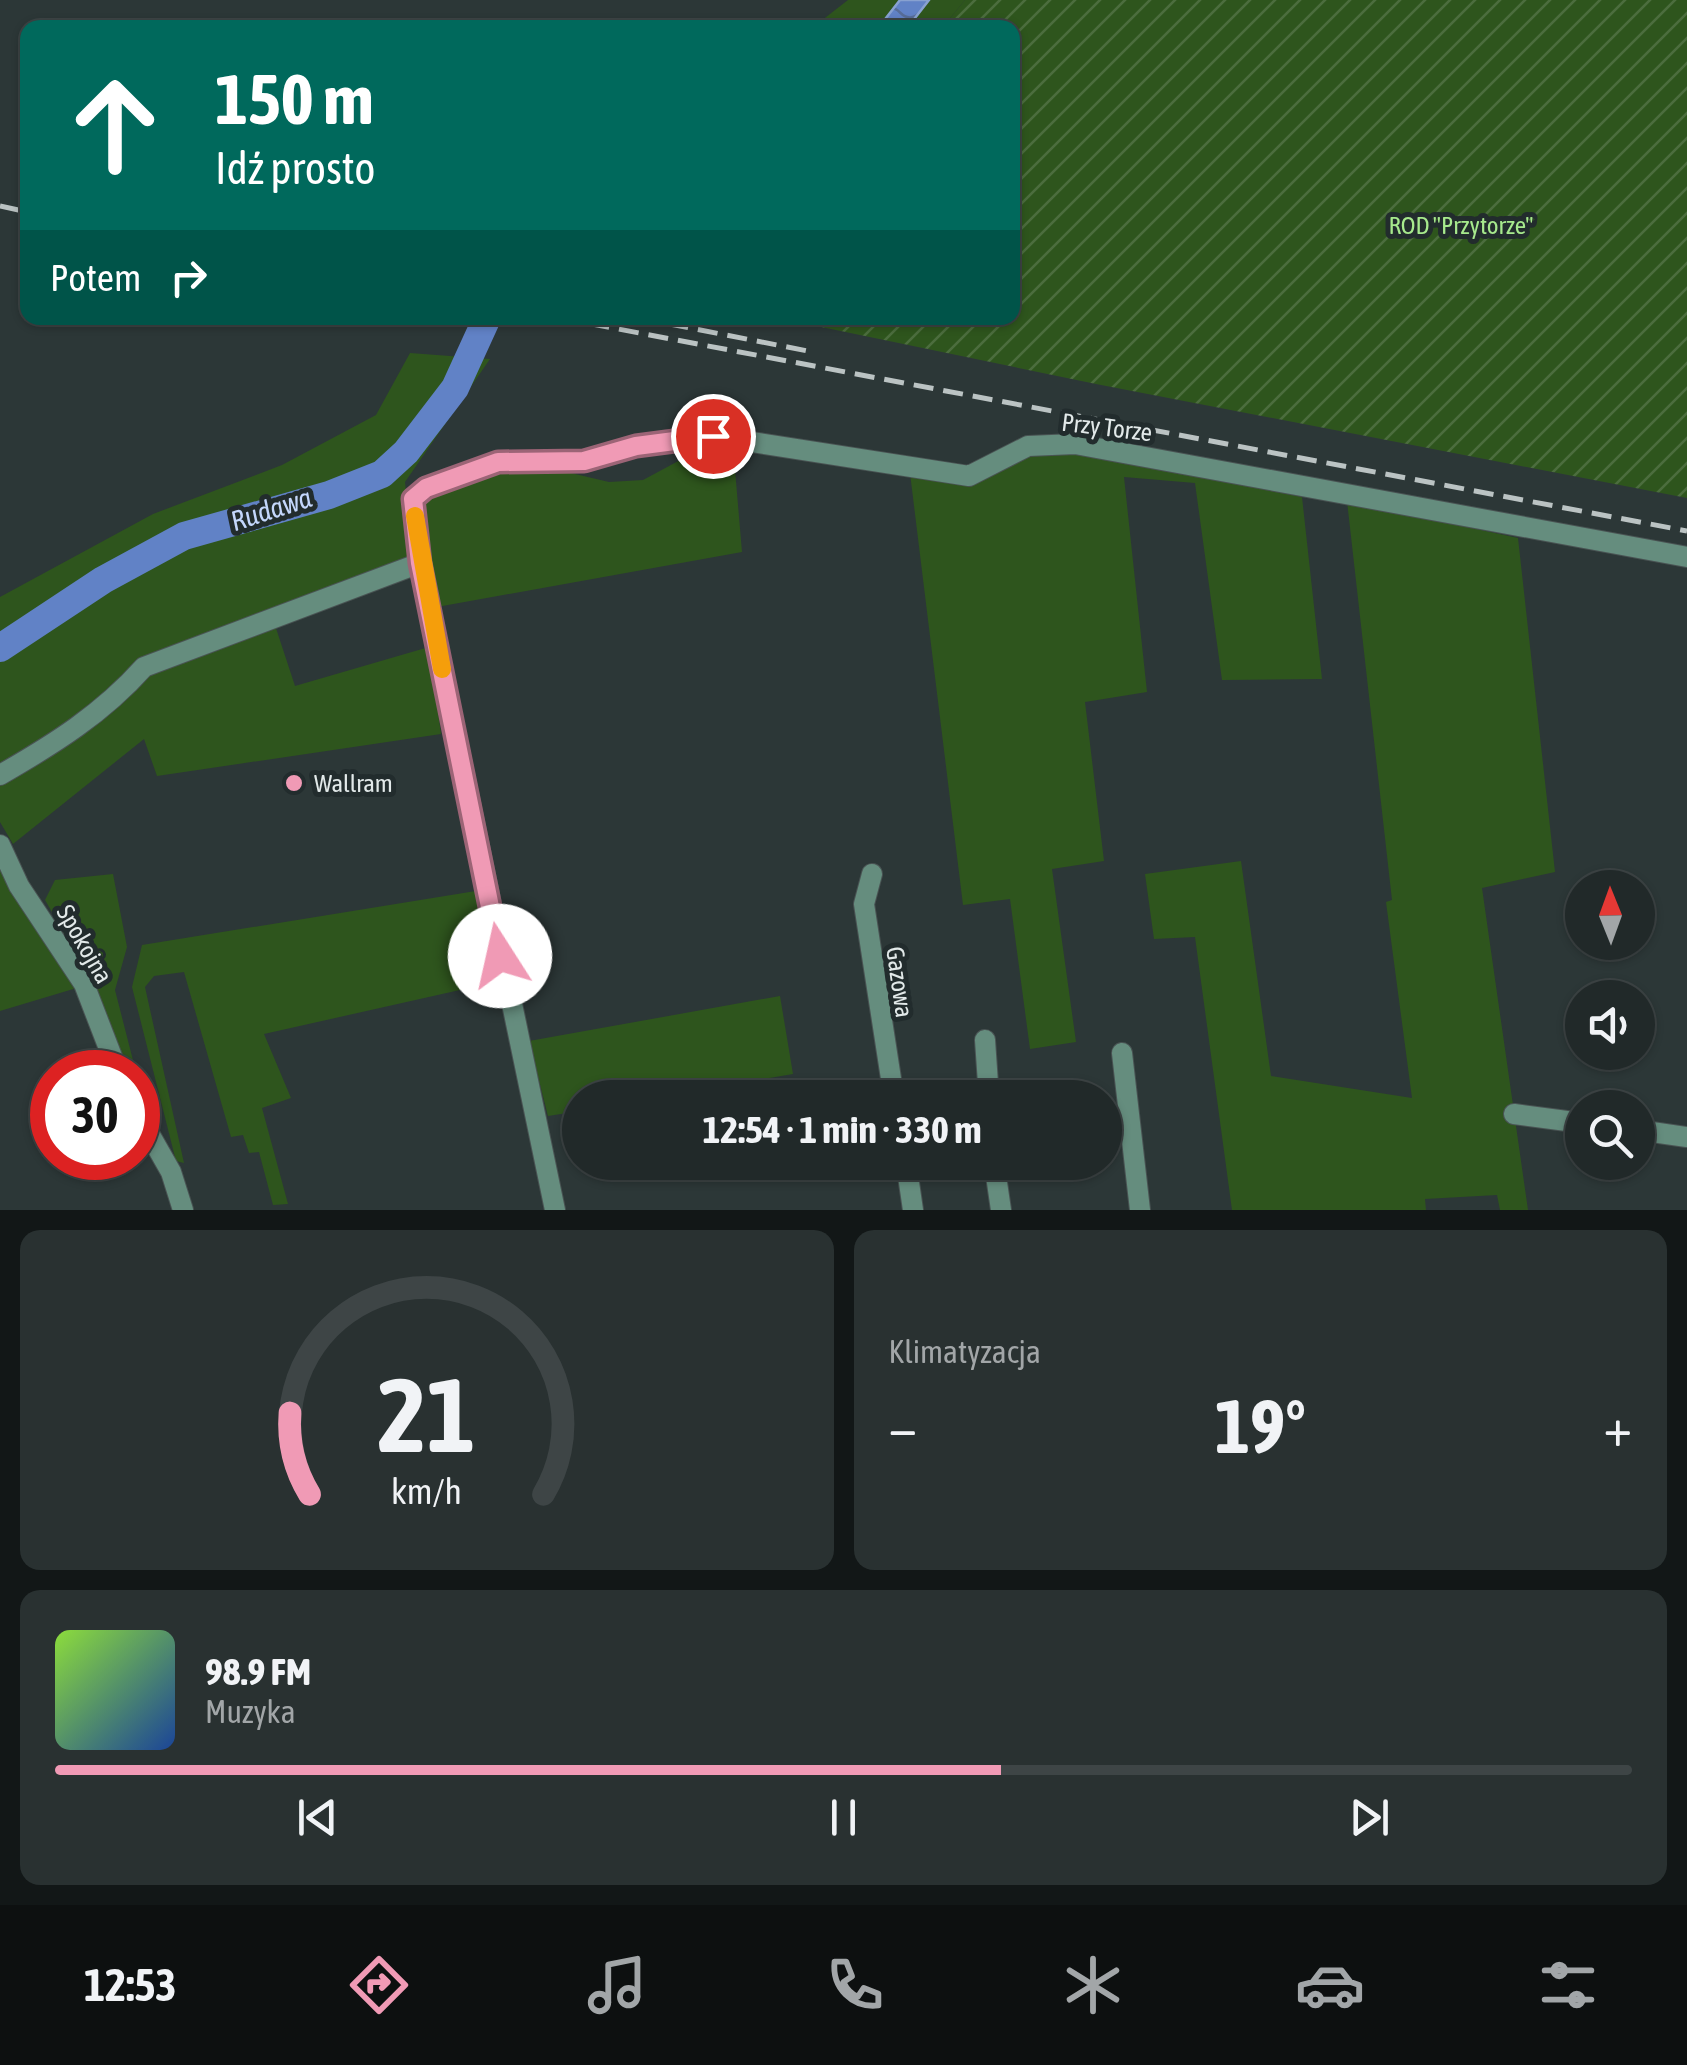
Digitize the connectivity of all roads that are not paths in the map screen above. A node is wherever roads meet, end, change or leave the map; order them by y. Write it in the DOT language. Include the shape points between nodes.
graph roads {
  1 [pos="1687,558"];
  2 [pos="420,563"];
  3 [pos="0,775"];
  4 [pos="0,845"];
  5 [pos="872,874"];
  6 [pos="985,1040"];
  7 [pos="110,1050"];
  8 [pos="1122,1053"];
  9 [pos="891,1080"];
  10 [pos="988,1080"];
  11 [pos="1514,1114"];
  12 [pos="1565,1121"];
  13 [pos="1655,1132"];
  14 [pos="1687,1137"];
  15 [pos="160,1153"];
  16 [pos="909,1180"];
  17 [pos="996,1180"];
  18 [pos="183,1210"];
  19 [pos="555,1210"];
  20 [pos="913,1210"];
  21 [pos="1000,1210"];
  22 [pos="1140,1210"];
  1 -- 2 [label="street, Przy Torze" via="1075,444 1028,446 969,476 713,436 584,461 498,462 426,488 413,499"];
  2 -- 3 [label="street" via="144,667 81,726"];
  2 -- 19 [label="street"];
  4 -- 7 [label="street, Spokojna" via="84,984"];
  5 -- 9 [label="street, Gazowa" via="864,904"];
  6 -- 10 [label="street"];
  8 -- 22 [label="street"];
  11 -- 12 [label="street"];
  13 -- 14 [label="street"];
  15 -- 18 [label="street"];
  16 -- 20 [label="street"];
  17 -- 21 [label="street"];
}
